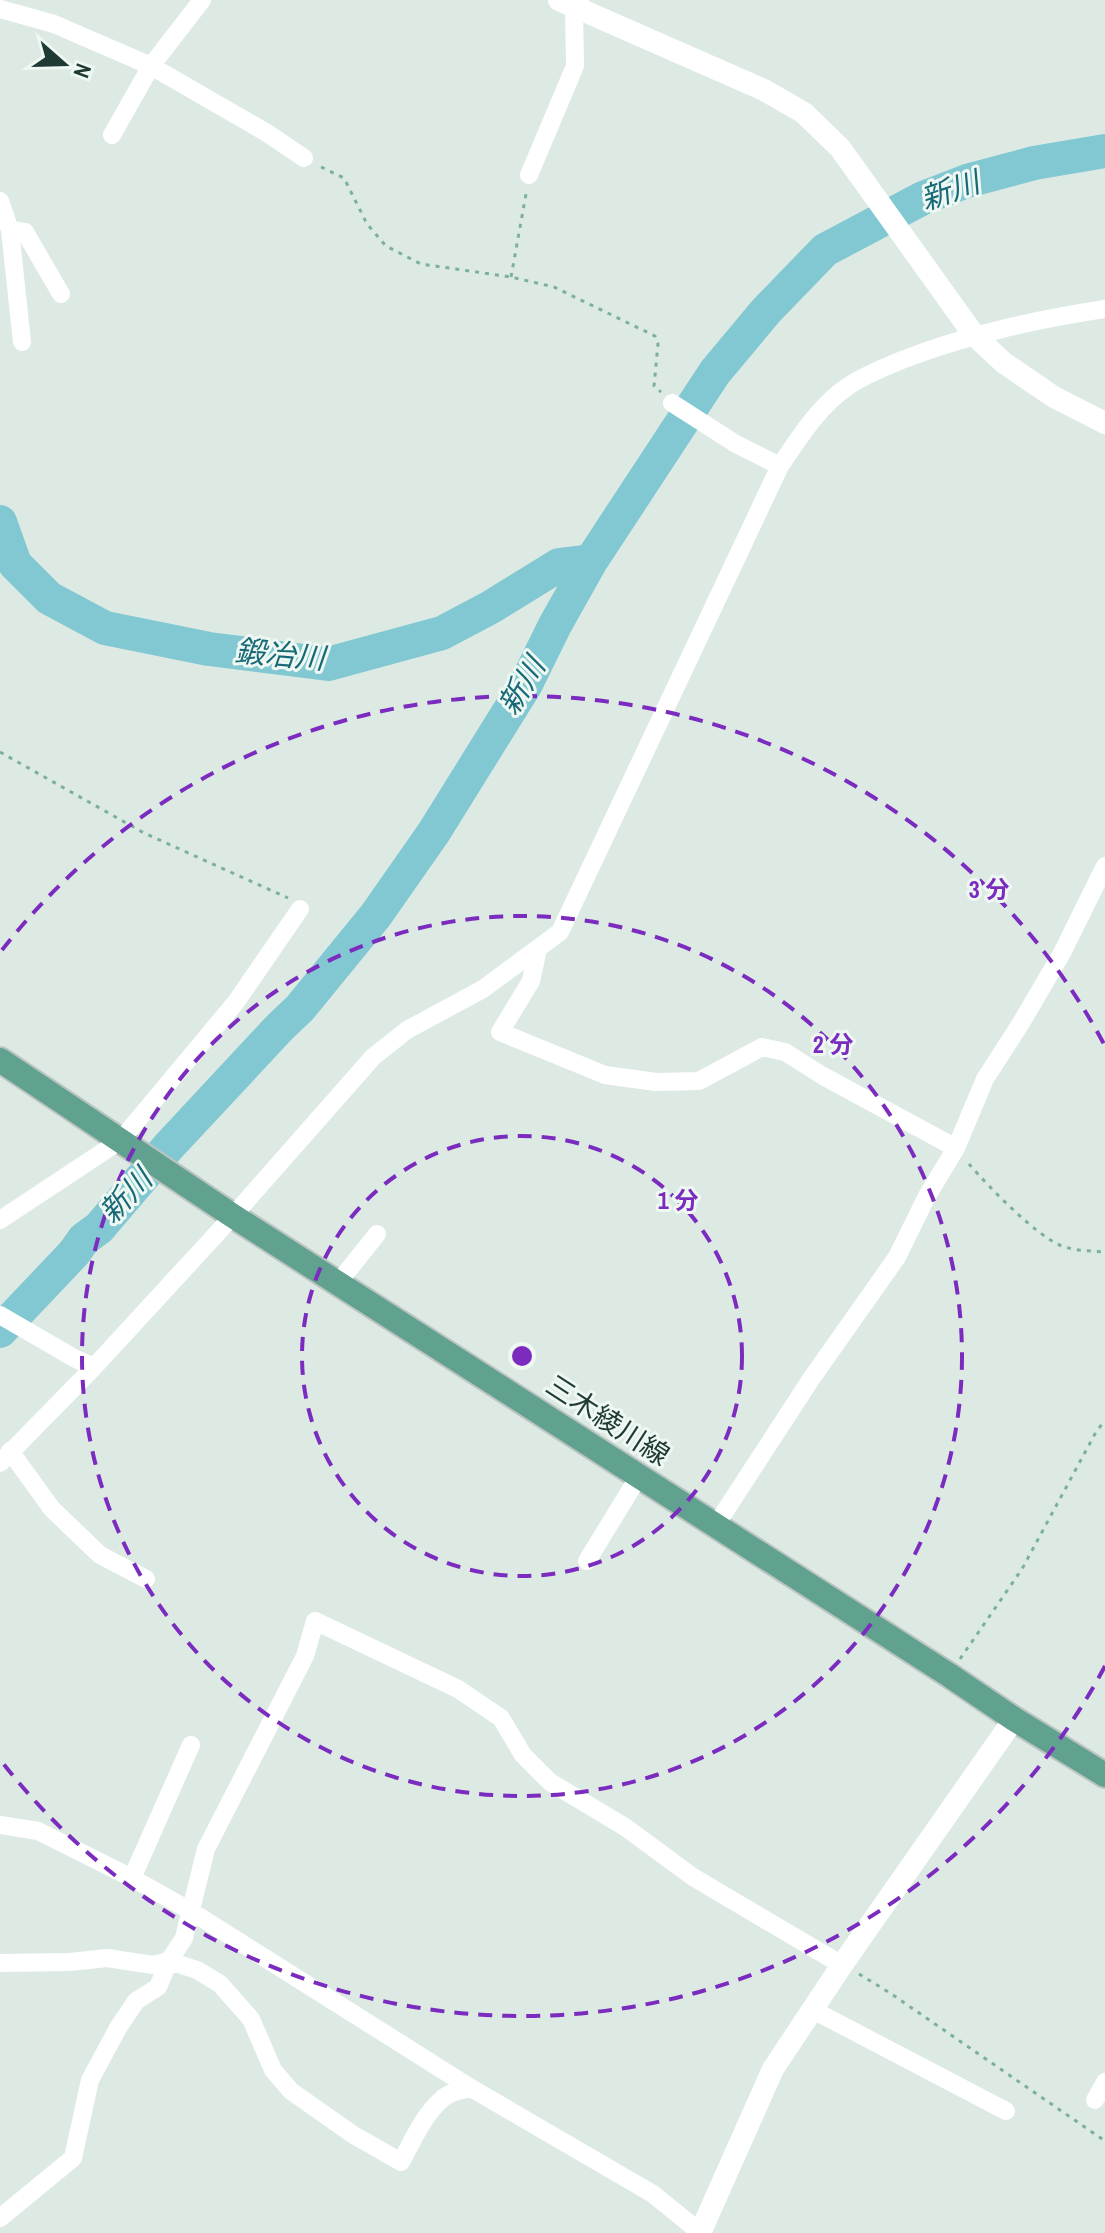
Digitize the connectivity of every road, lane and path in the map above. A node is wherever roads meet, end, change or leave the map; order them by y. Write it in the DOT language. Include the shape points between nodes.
graph roads {
  1 [pos="202,0"];
  2 [pos="571,2"];
  3 [pos="0,9"];
  4 [pos="151,66"];
  5 [pos="112,135"];
  6 [pos="304,158"];
  7 [pos="529,175"];
  8 [pos="0,201"];
  9 [pos="10,230"];
  10 [pos="511,277"];
  11 [pos="61,294"];
  12 [pos="1105,309"];
  13 [pos="974,335"];
  14 [pos="22,342"];
  15 [pos="672,403"];
  16 [pos="1105,423"];
  17 [pos="780,466"];
  18 [pos="0,752"];
  19 [pos="1105,866"];
  20 [pos="300,909"];
  21 [pos="538,949"];
  22 [pos="0,1060"];
  23 [pos="129,1145"];
  24 [pos="956,1148"];
  25 [pos="233,1216"];
  26 [pos="0,1220"];
  27 [pos="377,1234"];
  28 [pos="1105,1252"];
  29 [pos="338,1283"];
  30 [pos="0,1315"];
  31 [pos="94,1367"];
  32 [pos="1105,1420"];
  33 [pos="5,1457"];
  34 [pos="639,1476"];
  35 [pos="716,1525"];
  36 [pos="587,1561"];
  37 [pos="146,1579"];
  38 [pos="949,1675"];
  39 [pos="1014,1719"];
  40 [pos="191,1745"];
  41 [pos="1105,1775"];
  42 [pos="0,1825"];
  43 [pos="132,1878"];
  44 [pos="189,1910"];
  45 [pos="169,1961"];
  46 [pos="0,1963"];
  47 [pos="842,1965"];
  48 [pos="811,2009"];
  49 [pos="1105,2082"];
  50 [pos="471,2088"];
  51 [pos="1095,2100"];
  52 [pos="1006,2111"];
  53 [pos="1105,2141"];
  54 [pos="0,2218"];
  55 [pos="700,2233"];
  1 -- 4 [label="street"];
  2 -- 7 [label="street" via="575,66"];
  2 -- 13 [label="street" via="804,113 860,174"];
  3 -- 4 [label="street" via="54,24"];
  4 -- 5 [label="street"];
  4 -- 6 [label="street"];
  6 -- 10 [label="path" via="344,178 367,224 386,246 421,264"];
  7 -- 10 [label="path"];
  8 -- 9 [label="street"];
  9 -- 11 [label="street" via="25,232"];
  9 -- 14 [label="street"];
  10 -- 15 [label="path" via="554,287 655,336 654,386"];
  12 -- 13 [label="street"];
  13 -- 16 [label="street" via="1054,397"];
  13 -- 17 [label="street" via="846,387 822,408"];
  15 -- 17 [label="street"];
  17 -- 21 [label="street" via="579,895 560,932"];
  18 -- 20 [label="path" via="144,833 290,899"];
  19 -- 24 [label="street" via="1062,953 985,1079"];
  20 -- 23 [label="street"];
  21 -- 24 [label="street" via="531,981 500,1032 605,1075 656,1082 699,1081 762,1047 785,1052"];
  21 -- 25 [label="street" via="373,1057"];
  22 -- 23 [label="main road, 三木綾川線"];
  23 -- 25 [label="main road, 三木綾川線"];
  23 -- 26 [label="street"];
  24 -- 28 [label="path" via="992,1190 1038,1230 1060,1245"];
  24 -- 35 [label="street" via="897,1257"];
  25 -- 29 [label="main road, 三木綾川線"];
  25 -- 31 [label="street"];
  27 -- 29 [label="street"];
  29 -- 34 [label="main road, 三木綾川線"];
  30 -- 31 [label="street"];
  31 -- 33 [label="street"];
  32 -- 38 [label="path" via="1022,1569"];
  33 -- 37 [label="street" via="100,1555"];
  34 -- 35 [label="main road, 三木綾川線"];
  34 -- 36 [label="street"];
  35 -- 38 [label="main road, 三木綾川線"];
  38 -- 39 [label="main road, 三木綾川線"];
  39 -- 41 [label="main road, 三木綾川線"];
  39 -- 47 [label="street"];
  40 -- 43 [label="street"];
  42 -- 43 [label="street" via="38,1831"];
  43 -- 44 [label="street"];
  44 -- 45 [label="street" via="184,1938"];
  44 -- 47 [label="street" via="206,1849 305,1656 315,1621 458,1689 501,1718 523,1755 550,1782 625,1827 693,1877"];
  44 -- 50 [label="street"];
  45 -- 46 [label="street"];
  45 -- 50 [label="street" via="220,1984 251,2019 273,2070 291,2091 401,2162 441,2100"];
  45 -- 54 [label="street" via="158,1987 130,2010 90,2080 73,2158"];
  47 -- 48 [label="street"];
  47 -- 53 [label="path"];
  48 -- 52 [label="street"];
  48 -- 55 [label="street" via="773,2069"];
  49 -- 51 [label="street"];
  50 -- 55 [label="street" via="653,2194"];
}
